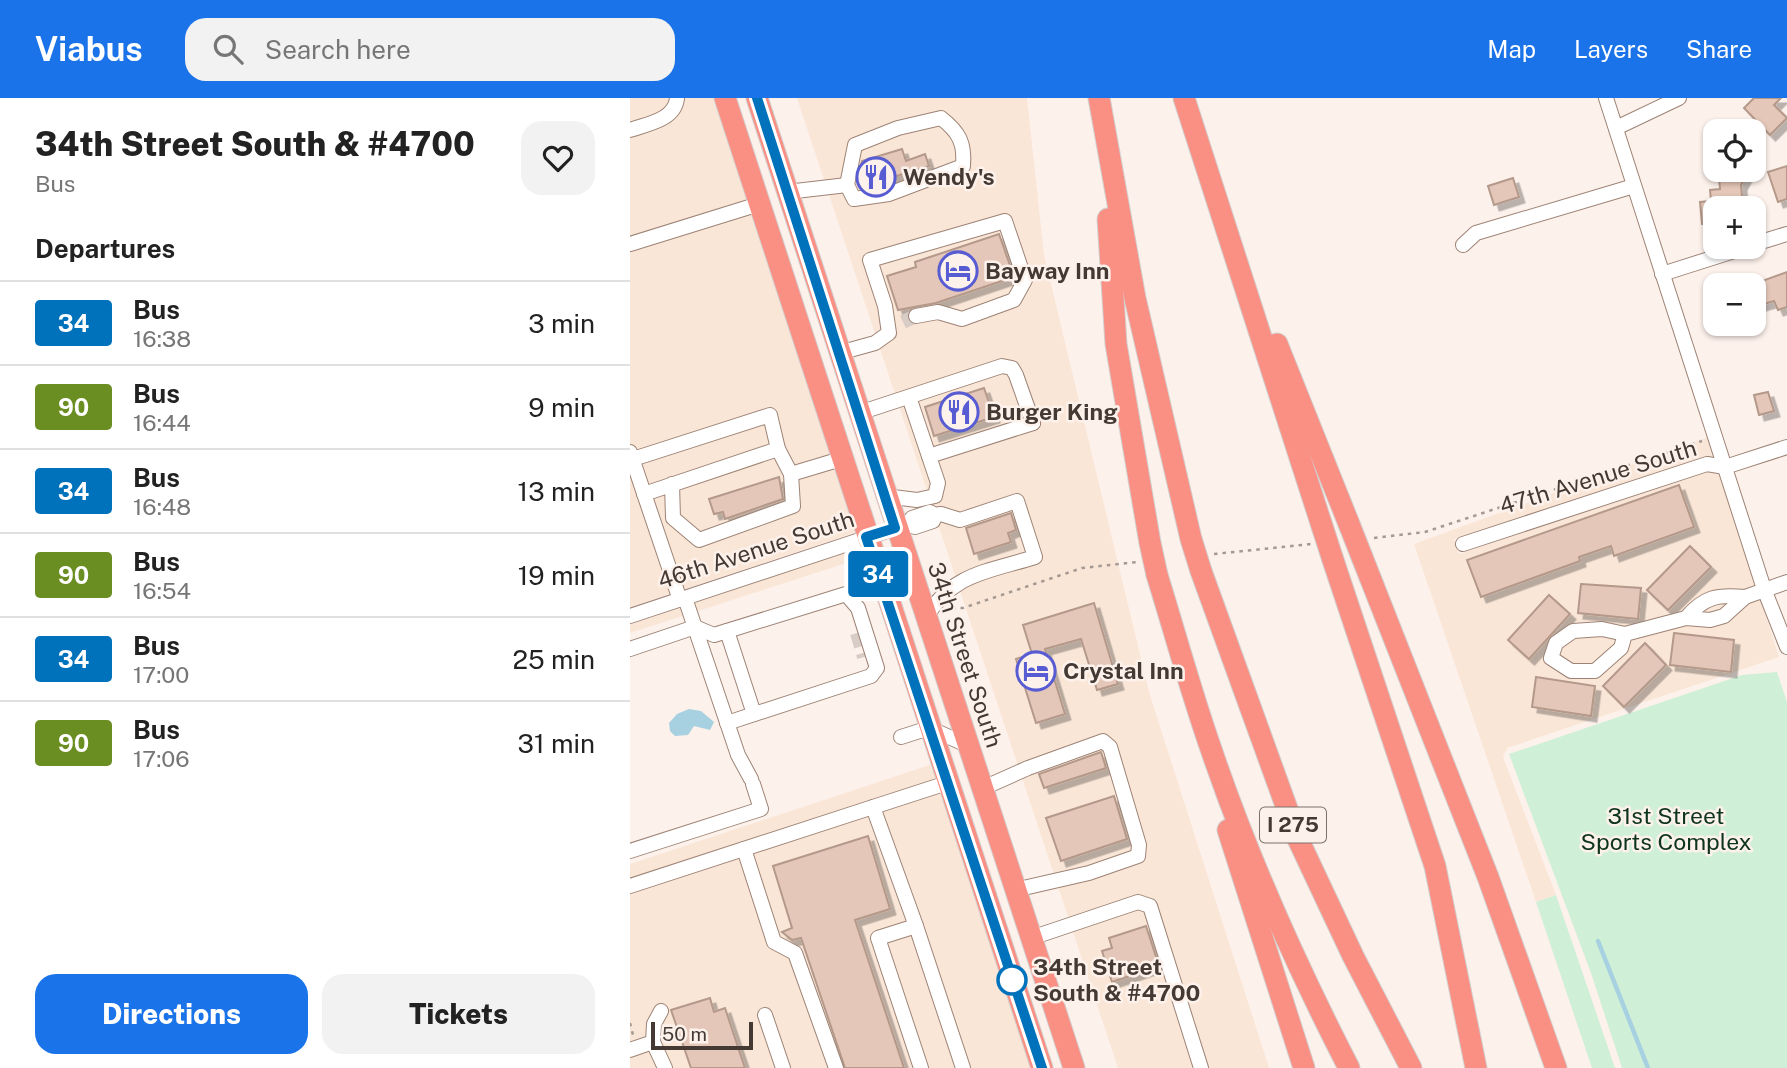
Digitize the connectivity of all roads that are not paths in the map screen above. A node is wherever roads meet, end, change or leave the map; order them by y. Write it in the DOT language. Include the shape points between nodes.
graph roads {
  1 [pos="677,98"];
  2 [pos="725,98"];
  3 [pos="757,98"];
  4 [pos="1184,98"];
  5 [pos="1606,98"];
  6 [pos="1679,98"];
  7 [pos="1100,102"];
  8 [pos="1616,128"];
  9 [pos="630,130"];
  10 [pos="739,143"];
  11 [pos="847,185"];
  12 [pos="1634,186"];
  13 [pos="787,192"];
  14 [pos="759,204"];
  15 [pos="1787,233"];
  16 [pos="1766,240"];
  17 [pos="630,244"];
  18 [pos="1463,246"];
  19 [pos="808,257"];
  20 [pos="1709,259"];
  21 [pos="1662,274"];
  22 [pos="1253,306"];
  23 [pos="903,321"];
  24 [pos="839,354"];
  25 [pos="909,397"];
  26 [pos="859,413"];
  27 [pos="1787,447"];
  28 [pos="778,449"];
  29 [pos="631,455"];
  30 [pos="929,456"];
  31 [pos="841,459"];
  32 [pos="1725,467"];
  33 [pos="791,474"];
  34 [pos="672,484"];
  35 [pos="644,494"];
  36 [pos="885,496"];
  37 [pos="902,526"];
  38 [pos="866,537"];
  39 [pos="1463,544"];
  40 [pos="1787,582"];
  41 [pos="1764,589"];
  42 [pos="1745,597"];
  43 [pos="849,598"];
  44 [pos="682,599"];
  45 [pos="630,616"];
  46 [pos="925,618"];
  47 [pos="1686,618"];
  48 [pos="695,627"];
  49 [pos="727,631"];
  50 [pos="857,633"];
  51 [pos="1625,634"];
  52 [pos="1787,646"];
  53 [pos="630,649"];
  54 [pos="864,657"];
  55 [pos="871,676"];
  56 [pos="754,714"];
  57 [pos="727,723"];
  58 [pos="929,728"];
  59 [pos="901,737"];
  60 [pos="967,745"];
  61 [pos="1210,749"];
  62 [pos="947,783"];
  63 [pos="981,789"];
  64 [pos="873,807"];
  65 [pos="744,849"];
  66 [pos="630,851"];
  67 [pos="630,886"];
  68 [pos="1014,890"];
  69 [pos="916,926"];
  70 [pos="1031,938"];
  71 [pos="661,1011"];
  72 [pos="765,1015"];
  73 [pos="653,1042"];
  74 [pos="630,1050"];
  75 [pos="665,1068"];
  76 [pos="783,1068"];
  77 [pos="835,1068"];
  78 [pos="921,1068"];
  79 [pos="963,1068"];
  80 [pos="1042,1068"];
  81 [pos="1074,1068"];
  82 [pos="1201,1068"];
  83 [pos="1304,1068"];
  84 [pos="1349,1068"];
  85 [pos="1411,1068"];
  86 [pos="1476,1068"];
  87 [pos="1556,1068"];
  1 -- 9 [label="street" via="663,119"];
  2 -- 10 [label="highway"];
  3 -- 13 [label="highway, 34th Street South"];
  4 -- 22 [label="highway"];
  5 -- 8 [label="street"];
  6 -- 8 [label="street"];
  7 -- 61 [label="highway, bridge" via="1116,344 1157,575"];
  7 -- 85 [label="highway, I 275, bridge" via="1133,285 1201,571 1298,839"];
  8 -- 12 [label="street"];
  10 -- 13 [label="highway" via="762,166 774,188"];
  10 -- 14 [label="highway"];
  11 -- 11 [label="street" via="854,199 889,194 963,166 958,132 941,118 855,145"];
  11 -- 13 [label="street"];
  12 -- 18 [label="street" via="1476,233"];
  12 -- 21 [label="street"];
  13 -- 19 [label="highway, 34th Street South"];
  14 -- 17 [label="street"];
  14 -- 19 [label="highway" via="777,207 789,236"];
  14 -- 31 [label="highway"];
  15 -- 16 [label="street"];
  19 -- 24 [label="highway, 34th Street South"];
  20 -- 21 [label="street"];
  21 -- 32 [label="street"];
  22 -- 86 [label="highway, bridge" via="1435,866"];
  22 -- 87 [label="highway, bridge" via="1281,350 1488,877"];
  23 -- 23 [label="street" via="870,260 1005,221 1025,280 1020,295 962,318 938,312"];
  23 -- 24 [label="street" via="875,343"];
  24 -- 26 [label="highway, 34th Street South"];
  25 -- 26 [label="street"];
  25 -- 30 [label="street"];
  25 -- 30 [label="street" via="1002,366 1012,368 1033,423"];
  26 -- 36 [label="highway, 34th Street South"];
  27 -- 32 [label="street, 47th Avenue South"];
  28 -- 29 [label="street" via="770,415"];
  28 -- 33 [label="street"];
  28 -- 34 [label="street"];
  29 -- 35 [label="street"];
  30 -- 36 [label="street" via="938,483 935,496 917,500"];
  31 -- 33 [label="street"];
  31 -- 38 [label="highway"];
  32 -- 39 [label="street, 47th Avenue South" via="1707,464"];
  32 -- 41 [label="street"];
  33 -- 34 [label="street" via="793,506 699,540 673,518"];
  34 -- 35 [label="street"];
  35 -- 44 [label="street"];
  36 -- 37 [label="highway, 34th Street South"];
  37 -- 38 [label="street, 46th Avenue South"];
  37 -- 46 [label="highway, 34th Street South"];
  37 -- 46 [label="street, 46th Avenue South" via="915,527 938,515 960,520 1017,501 1035,557 963,579 938,597"];
  38 -- 44 [label="street, 46th Avenue South"];
  38 -- 58 [label="highway"];
  40 -- 41 [label="street"];
  41 -- 42 [label="street"];
  41 -- 52 [label="street"];
  42 -- 47 [label="street" via="1724,616"];
  42 -- 47 [label="street" via="1721,594 1709,598"];
  43 -- 49 [label="street"];
  43 -- 50 [label="street"];
  43 -- 55 [label="street" via="858,608 877,668"];
  44 -- 45 [label="street, 46th Avenue South"];
  44 -- 48 [label="street"];
  46 -- 60 [label="highway, 34th Street South"];
  47 -- 51 [label="street"];
  48 -- 49 [label="street" via="714,635"];
  48 -- 53 [label="street"];
  48 -- 57 [label="street"];
  49 -- 56 [label="street"];
  51 -- 51 [label="street" via="1602,629 1573,631 1556,643 1551,658 1571,671 1595,671 1621,648"];
  54 -- 55 [label="street"];
  55 -- 56 [label="street"];
  56 -- 57 [label="street"];
  57 -- 66 [label="street" via="738,755 756,785 761,809"];
  58 -- 59 [label="street"];
  58 -- 60 [label="street"];
  58 -- 62 [label="highway"];
  60 -- 63 [label="highway, 34th Street South"];
  61 -- 83 [label="highway" via="1225,821"];
  61 -- 84 [label="highway" via="1284,934"];
  62 -- 64 [label="street"];
  62 -- 80 [label="highway"];
  63 -- 68 [label="highway, 34th Street South"];
  63 -- 68 [label="street" via="1084,747 1103,741 1110,747 1139,845 1138,856"];
  64 -- 65 [label="street"];
  64 -- 69 [label="street"];
  65 -- 67 [label="street"];
  65 -- 77 [label="street" via="774,942 795,953"];
  68 -- 70 [label="highway, 34th Street South"];
  69 -- 78 [label="street" via="878,938"];
  69 -- 79 [label="street"];
  70 -- 81 [label="highway, 34th Street South"];
  70 -- 82 [label="street" via="1138,902 1150,906"];
  71 -- 73 [label="street" via="654,1024"];
  72 -- 76 [label="street"];
  73 -- 74 [label="street"];
  73 -- 75 [label="street"];
}
